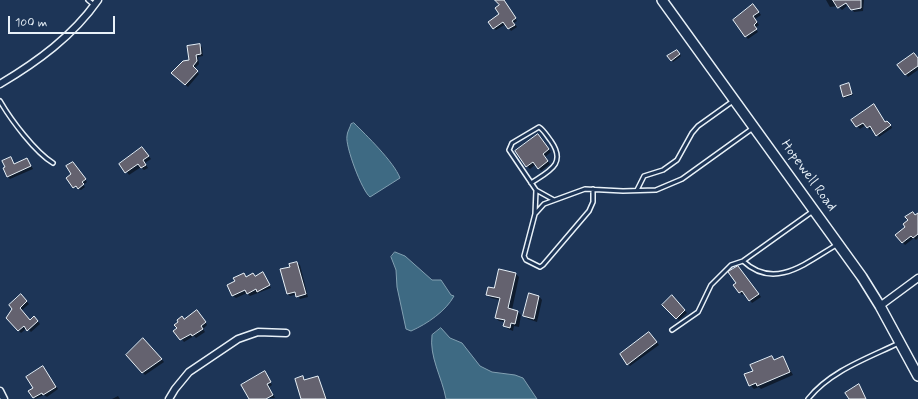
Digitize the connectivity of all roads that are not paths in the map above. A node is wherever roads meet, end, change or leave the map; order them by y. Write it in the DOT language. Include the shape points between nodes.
graph roads {
  1 [pos="88,0"];
  2 [pos="662,0"];
  3 [pos="96,3"];
  4 [pos="0,84"];
  5 [pos="735,100"];
  6 [pos="0,101"];
  7 [pos="755,127"];
  8 [pos="53,163"];
  9 [pos="531,183"];
  10 [pos="593,189"];
  11 [pos="536,190"];
  12 [pos="638,190"];
  13 [pos="554,200"];
  14 [pos="815,210"];
  15 [pos="535,214"];
  16 [pos="839,243"];
  17 [pos="743,262"];
  18 [pos="918,278"];
  19 [pos="880,306"];
  20 [pos="672,330"];
  21 [pos="286,333"];
  22 [pos="900,342"];
  23 [pos="918,376"];
  24 [pos="0,392"];
  25 [pos="4,399"];
  26 [pos="169,399"];
  27 [pos="808,399"];
  1 -- 3 [label="lane"];
  2 -- 5 [label="street, Hopewell Road"];
  3 -- 4 [label="street" via="80,22 42,57"];
  5 -- 7 [label="street, Hopewell Road"];
  5 -- 12 [label="lane" via="702,121 692,133 680,157 670,166 644,176"];
  6 -- 8 [label="lane" via="28,139"];
  7 -- 12 [label="lane" via="682,178 656,190"];
  7 -- 14 [label="street, Hopewell Road"];
  9 -- 9 [label="lane" via="508,150 512,144 539,127 558,150 558,159 554,167"];
  9 -- 11 [label="lane"];
  10 -- 12 [label="lane"];
  10 -- 13 [label="lane" via="585,188"];
  10 -- 15 [label="lane" via="593,202 589,211 540,267 524,258"];
  11 -- 13 [label="lane"];
  11 -- 15 [label="lane"];
  13 -- 15 [label="lane" via="544,204"];
  14 -- 16 [label="street, Hopewell Road"];
  14 -- 17 [label="lane"];
  16 -- 17 [label="lane" via="781,275 762,274"];
  16 -- 19 [label="street, Hopewell Road"];
  17 -- 20 [label="lane" via="731,265 711,285 698,312"];
  18 -- 19 [label="street"];
  19 -- 22 [label="street, Hopewell Road"];
  21 -- 26 [label="street" via="258,332 238,339 188,372"];
  22 -- 23 [label="street, Hopewell Road"];
  22 -- 27 [label="lane" via="832,376"];
  24 -- 25 [label="street"];
}
